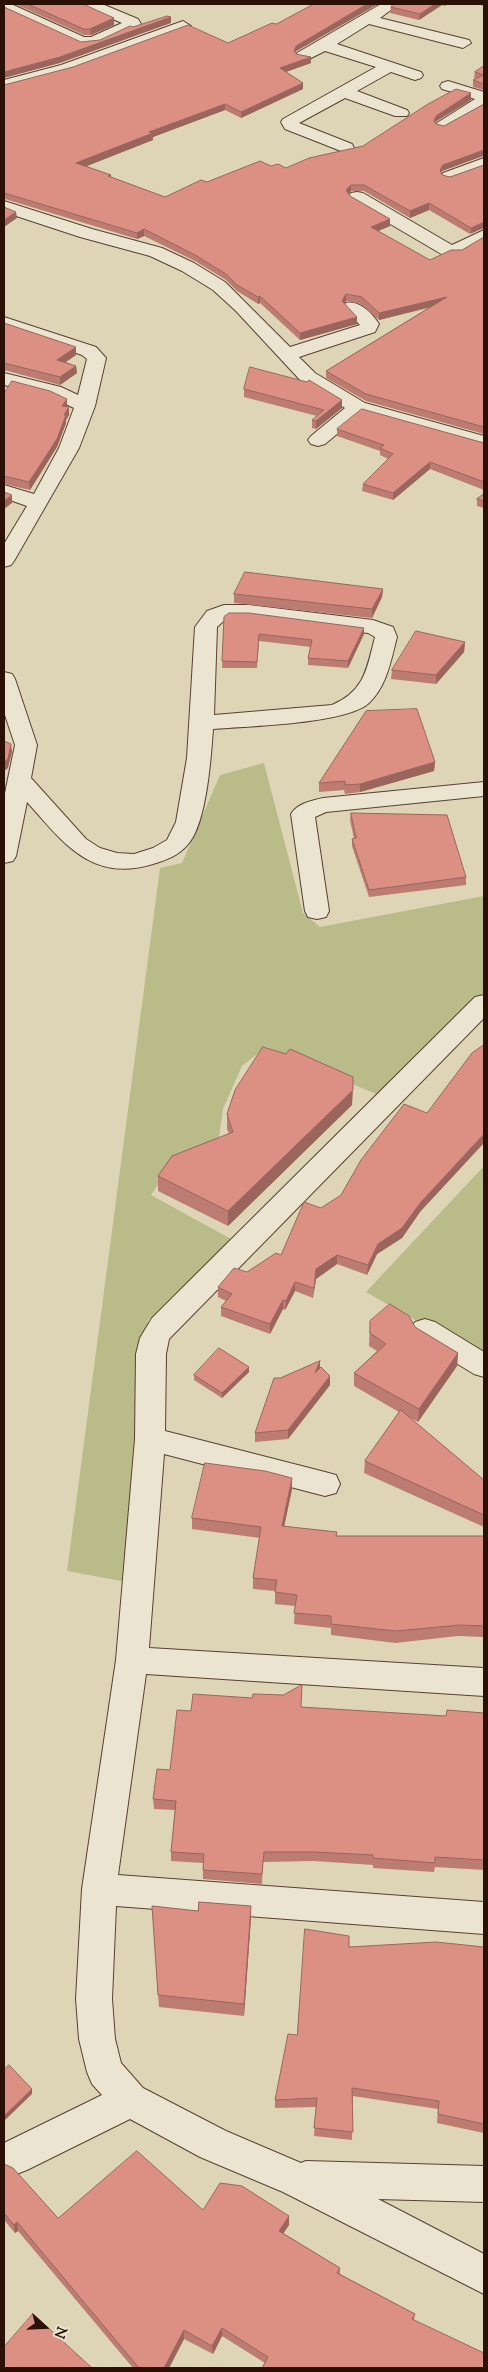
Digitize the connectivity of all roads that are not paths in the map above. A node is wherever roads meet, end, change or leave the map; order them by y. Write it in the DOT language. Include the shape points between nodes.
graph roads {
  1 [pos="90,4"];
  2 [pos="391,4"];
  3 [pos="4,6"];
  4 [pos="367,19"];
  5 [pos="183,26"];
  6 [pos="464,43"];
  7 [pos="324,45"];
  8 [pos="303,56"];
  9 [pos="390,66"];
  10 [pos="415,75"];
  11 [pos="4,85"];
  12 [pos="448,86"];
  13 [pos="344,92"];
  14 [pos="484,97"];
  15 [pos="484,101"];
  16 [pos="401,113"];
  17 [pos="443,126"];
  18 [pos="346,148"];
  19 [pos="469,152"];
  20 [pos="484,162"];
  21 [pos="449,177"];
  22 [pos="356,197"];
  23 [pos="4,206"];
  24 [pos="484,235"];
  25 [pos="352,307"];
  26 [pos="4,322"];
  27 [pos="286,355"];
  28 [pos="5,382"];
  29 [pos="84,406"];
  30 [pos="358,407"];
  31 [pos="318,440"];
  32 [pos="484,442"];
  33 [pos="4,490"];
  34 [pos="39,503"];
  35 [pos="4,561"];
  36 [pos="4,679"];
  37 [pos="203,724"];
  38 [pos="4,737"];
  39 [pos="26,745"];
  40 [pos="18,778"];
  41 [pos="484,789"];
  42 [pos="7,825"];
  43 [pos="4,856"];
  44 [pos="317,910"];
  45 [pos="484,1003"];
  46 [pos="425,1330"];
  47 [pos="484,1366"];
  48 [pos="150,1439"];
  49 [pos="325,1484"];
  50 [pos="132,1660"];
  51 [pos="484,1682"];
  52 [pos="99,1889"];
  53 [pos="484,1918"];
  54 [pos="130,2100"];
  55 [pos="14,2157"];
  56 [pos="296,2179"];
  57 [pos="484,2184"];
  58 [pos="484,2275"];
  1 -- 3 [label="street" via="134,23 94,41 82,42"];
  2 -- 4 [label="street"];
  4 -- 6 [label="street"];
  4 -- 7 [label="street"];
  5 -- 11 [label="street" via="67,68"];
  7 -- 8 [label="street"];
  7 -- 9 [label="street"];
  9 -- 10 [label="street"];
  9 -- 13 [label="street"];
  12 -- 14 [label="street"];
  13 -- 16 [label="street"];
  13 -- 18 [label="street" via="288,124"];
  15 -- 17 [label="street"];
  19 -- 20 [label="street"];
  20 -- 21 [label="street"];
  22 -- 24 [label="street" via="449,251 456,251"];
  23 -- 27 [label="street" via="171,258 219,286"];
  25 -- 27 [label="street" via="370,324 368,328"];
  26 -- 29 [label="street" via="94,354 97,358"];
  27 -- 30 [label="street" via="308,377"];
  28 -- 29 [label="street" via="54,391"];
  29 -- 34 [label="street" via="69,448"];
  30 -- 31 [label="street"];
  30 -- 32 [label="street"];
  33 -- 34 [label="street"];
  34 -- 35 [label="street"];
  36 -- 39 [label="street"];
  37 -- 37 [label="street" via="337,711 356,703 369,690 384,646 385,632 373,627 249,611 213,615 206,627"];
  37 -- 40 [label="street" via="200,761 185,830 171,848 154,856 135,861 114,860 88,853"];
  38 -- 39 [label="street"];
  39 -- 40 [label="street"];
  40 -- 42 [label="street"];
  41 -- 44 [label="street" via="323,805 303,814"];
  42 -- 43 [label="street"];
  45 -- 48 [label="street" via="162,1326 151,1354"];
  46 -- 47 [label="street"];
  48 -- 49 [label="street"];
  48 -- 50 [label="street"];
  50 -- 51 [label="street"];
  50 -- 52 [label="street"];
  52 -- 53 [label="street"];
  52 -- 54 [label="street" via="94,1999 97,2039 105,2072"];
  54 -- 55 [label="street"];
  54 -- 56 [label="street" via="213,2144"];
  56 -- 57 [label="street"];
  56 -- 58 [label="street"];
}
